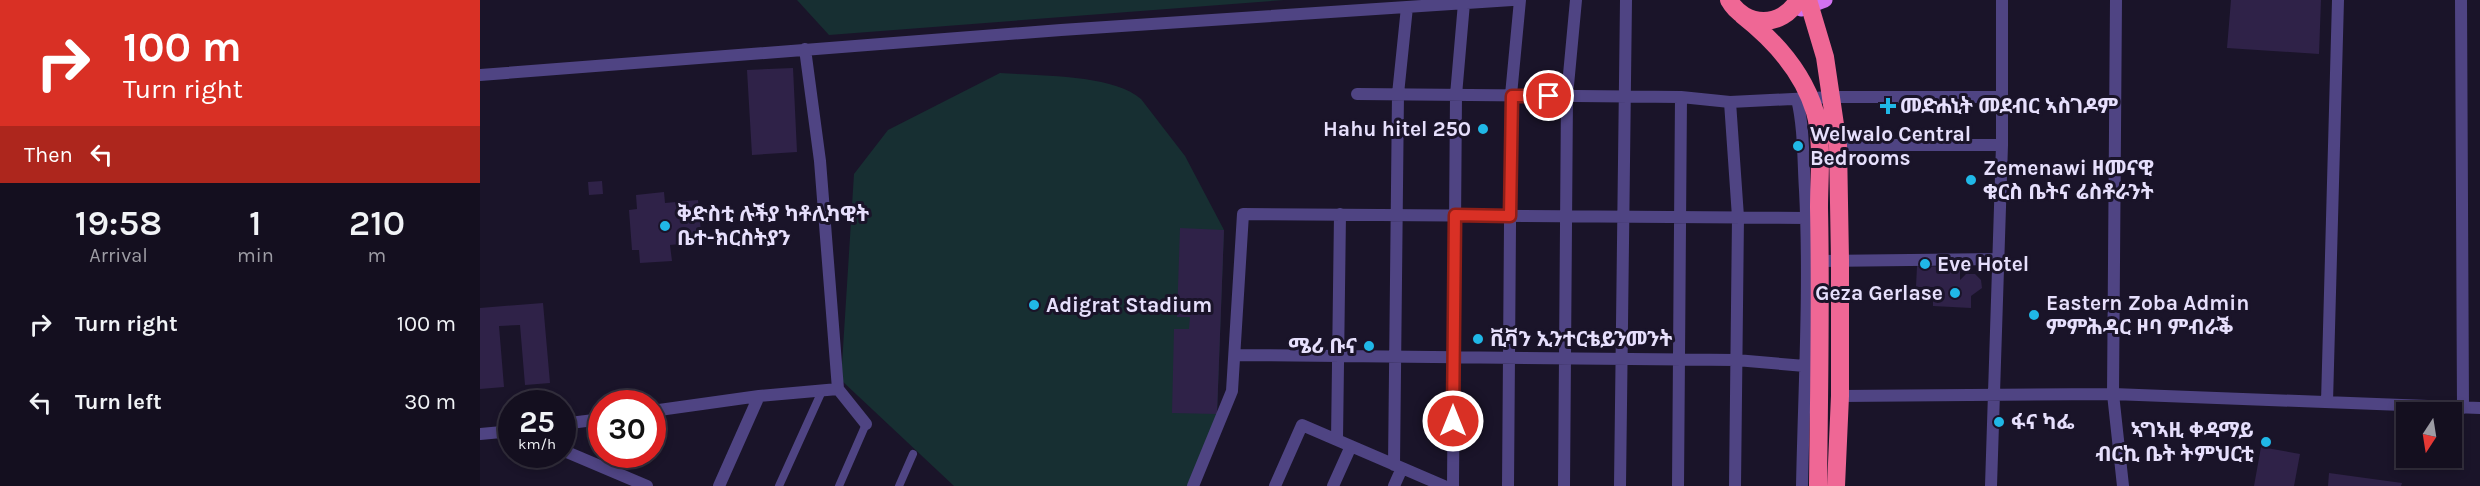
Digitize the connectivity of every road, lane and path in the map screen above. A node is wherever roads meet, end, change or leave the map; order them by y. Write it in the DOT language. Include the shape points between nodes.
graph roads {
  1 [pos="1512,0"];
  2 [pos="1520,0"];
  3 [pos="1576,0"];
  4 [pos="1626,0"];
  5 [pos="1729,0"];
  6 [pos="2002,0"];
  7 [pos="2116,0"];
  8 [pos="2338,0"];
  9 [pos="2461,0"];
  10 [pos="1810,1"];
  11 [pos="1441,3"];
  12 [pos="1464,3"];
  13 [pos="1361,5"];
  14 [pos="1407,7"];
  15 [pos="1742,15"];
  16 [pos="805,49"];
  17 [pos="480,75"];
  18 [pos="1357,94"];
  19 [pos="1398,94"];
  20 [pos="1456,95"];
  21 [pos="1512,96"];
  22 [pos="1567,96"];
  23 [pos="1623,97"];
  24 [pos="1682,97"];
  25 [pos="1832,97"];
  26 [pos="2002,97"];
  27 [pos="1803,99"];
  28 [pos="1730,102"];
  29 [pos="1838,145"];
  30 [pos="2002,145"];
  31 [pos="1340,214"];
  32 [pos="1397,215"];
  33 [pos="1455,215"];
  34 [pos="1510,216"];
  35 [pos="1566,216"];
  36 [pos="1623,216"];
  37 [pos="1681,217"];
  38 [pos="1738,218"];
  39 [pos="1806,218"];
  40 [pos="1999,259"];
  41 [pos="1840,260"];
  42 [pos="1821,261"];
  43 [pos="1234,355"];
  44 [pos="1339,355"];
  45 [pos="1396,356"];
  46 [pos="1453,357"];
  47 [pos="1509,357"];
  48 [pos="1565,358"];
  49 [pos="1621,358"];
  50 [pos="1679,359"];
  51 [pos="1736,360"];
  52 [pos="1805,366"];
  53 [pos="838,389"];
  54 [pos="822,391"];
  55 [pos="1995,394"];
  56 [pos="2113,394"];
  57 [pos="759,396"];
  58 [pos="1840,396"];
  59 [pos="2327,402"];
  60 [pos="2463,408"];
  61 [pos="2480,408"];
  62 [pos="666,409"];
  63 [pos="866,424"];
  64 [pos="498,432"];
  65 [pos="480,434"];
  66 [pos="1338,440"];
  67 [pos="1351,446"];
  68 [pos="913,454"];
  69 [pos="576,456"];
  70 [pos="1398,466"];
  71 [pos="647,486"];
  72 [pos="720,486"];
  73 [pos="779,486"];
  74 [pos="838,486"];
  75 [pos="899,486"];
  76 [pos="1193,486"];
  77 [pos="1275,486"];
  78 [pos="1333,486"];
  79 [pos="1394,486"];
  80 [pos="1443,486"];
  81 [pos="1453,486"];
  82 [pos="1508,486"];
  83 [pos="1564,486"];
  84 [pos="1620,486"];
  85 [pos="1678,486"];
  86 [pos="1735,486"];
  87 [pos="1802,486"];
  88 [pos="1818,486"];
  89 [pos="1836,486"];
  90 [pos="1991,486"];
  91 [pos="2123,486"];
  1 -- 12 [label="street"];
  2 -- 21 [label="street"];
  3 -- 22 [label="street"];
  4 -- 23 [label="street"];
  5 -- 15 [label="highway"];
  6 -- 26 [label="street"];
  7 -- 56 [label="street"];
  8 -- 59 [label="street"];
  9 -- 60 [label="street"];
  10 -- 15 [label="highway" via="1784,16 1762,21"];
  10 -- 25 [label="highway"];
  11 -- 12 [label="street"];
  11 -- 14 [label="street"];
  12 -- 20 [label="street"];
  13 -- 14 [label="street"];
  13 -- 16 [label="street"];
  14 -- 19 [label="street"];
  15 -- 27 [label="highway" via="1791,64 1803,82"];
  16 -- 17 [label="street"];
  16 -- 53 [label="street" via="820,161"];
  18 -- 19 [label="street"];
  19 -- 20 [label="street"];
  19 -- 32 [label="street"];
  20 -- 21 [label="street"];
  20 -- 33 [label="street"];
  21 -- 22 [label="street"];
  21 -- 34 [label="street"];
  22 -- 23 [label="street"];
  22 -- 35 [label="street"];
  23 -- 24 [label="street"];
  23 -- 36 [label="street"];
  24 -- 28 [label="street"];
  24 -- 37 [label="street"];
  25 -- 26 [label="street"];
  25 -- 27 [label="street"];
  25 -- 29 [label="highway"];
  26 -- 30 [label="street"];
  27 -- 28 [label="street"];
  27 -- 39 [label="street"];
  27 -- 42 [label="highway" via="1816,114"];
  28 -- 38 [label="street"];
  29 -- 30 [label="street"];
  29 -- 41 [label="highway"];
  30 -- 40 [label="street"];
  31 -- 32 [label="street"];
  31 -- 43 [label="street" via="1243,214"];
  31 -- 44 [label="street"];
  32 -- 33 [label="street"];
  32 -- 45 [label="street"];
  33 -- 34 [label="street"];
  33 -- 46 [label="street"];
  34 -- 35 [label="street"];
  34 -- 47 [label="street"];
  35 -- 36 [label="street"];
  35 -- 48 [label="street"];
  36 -- 37 [label="street"];
  36 -- 49 [label="street"];
  37 -- 38 [label="street"];
  37 -- 50 [label="street"];
  38 -- 39 [label="street"];
  38 -- 51 [label="street"];
  39 -- 52 [label="street"];
  40 -- 41 [label="street"];
  40 -- 55 [label="street"];
  41 -- 42 [label="street"];
  41 -- 58 [label="highway"];
  42 -- 88 [label="highway"];
  43 -- 44 [label="street"];
  43 -- 76 [label="street" via="1232,391"];
  44 -- 45 [label="street"];
  44 -- 66 [label="street"];
  45 -- 46 [label="street"];
  45 -- 70 [label="street"];
  46 -- 47 [label="street"];
  46 -- 81 [label="street"];
  47 -- 48 [label="street"];
  47 -- 82 [label="street"];
  48 -- 49 [label="street"];
  48 -- 83 [label="street"];
  49 -- 50 [label="street"];
  49 -- 84 [label="street"];
  50 -- 51 [label="street"];
  50 -- 85 [label="street"];
  51 -- 52 [label="street"];
  51 -- 86 [label="street"];
  52 -- 87 [label="street"];
  53 -- 54 [label="street"];
  53 -- 63 [label="street"];
  54 -- 57 [label="street"];
  54 -- 73 [label="lane"];
  55 -- 56 [label="street"];
  55 -- 58 [label="street"];
  55 -- 90 [label="street"];
  56 -- 59 [label="street"];
  56 -- 91 [label="street"];
  57 -- 62 [label="street"];
  57 -- 72 [label="street"];
  58 -- 89 [label="highway"];
  59 -- 60 [label="street"];
  60 -- 61 [label="street"];
  63 -- 74 [label="lane"];
  64 -- 65 [label="street"];
  66 -- 67 [label="street"];
  66 -- 77 [label="street" via="1302,425"];
  67 -- 70 [label="street"];
  67 -- 78 [label="street"];
  68 -- 75 [label="lane"];
  69 -- 71 [label="street"];
  70 -- 79 [label="street"];
  70 -- 80 [label="street"];
}
